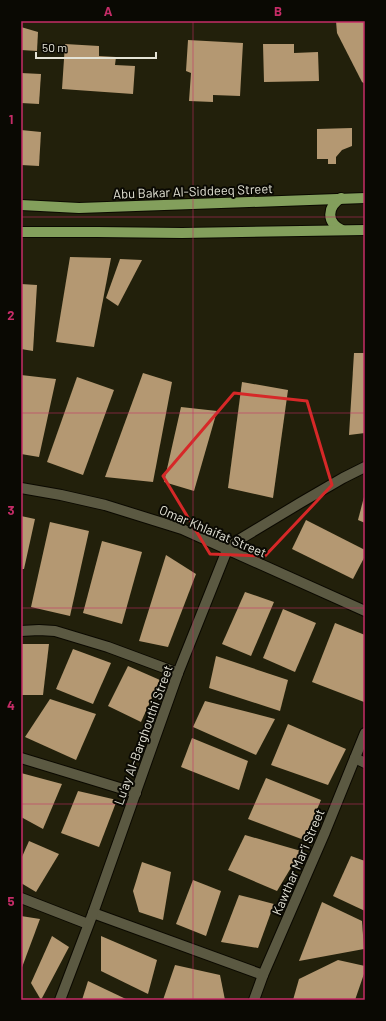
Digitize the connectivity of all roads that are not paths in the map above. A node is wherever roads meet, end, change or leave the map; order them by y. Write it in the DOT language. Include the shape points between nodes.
graph roads {
  1 [pos="341,198"];
  2 [pos="365,198"];
  3 [pos="21,205"];
  4 [pos="342,230"];
  5 [pos="365,230"];
  6 [pos="21,232"];
  7 [pos="365,467"];
  8 [pos="21,488"];
  9 [pos="227,550"];
  10 [pos="365,610"];
  11 [pos="21,631"];
  12 [pos="178,673"];
  13 [pos="365,733"];
  14 [pos="21,758"];
  15 [pos="355,758"];
  16 [pos="365,763"];
  17 [pos="136,793"];
  18 [pos="21,898"];
  19 [pos="93,912"];
  20 [pos="88,924"];
  21 [pos="263,975"];
  22 [pos="60,1000"];
  23 [pos="254,1000"];
  1 -- 2 [label="main road, Abu Bakar Al-Siddeeq Street"];
  1 -- 3 [label="main road, Abu Bakar Al-Siddeeq Street" via="79,208"];
  1 -- 4 [label="main road" via="332,206 330,218 337,228"];
  4 -- 5 [label="main road"];
  4 -- 6 [label="main road" via="182,233"];
  7 -- 9 [label="street, Lu'ay Al-Barghouthi Street" via="236,541"];
  8 -- 9 [label="street, Omar Khlaifat Street" via="105,505 135,514 182,529"];
  9 -- 10 [label="street, Omar Khlaifat Street"];
  9 -- 12 [label="street, Lu'ay Al-Barghouthi Street"];
  11 -- 12 [label="street" via="55,631"];
  12 -- 17 [label="street, Lu'ay Al-Barghouthi Street"];
  13 -- 15 [label="street, Kawthar Mar'i Street"];
  14 -- 17 [label="street"];
  15 -- 16 [label="street"];
  15 -- 21 [label="street, Kawthar Mar'i Street"];
  17 -- 19 [label="street, Lu'ay Al-Barghouthi Street"];
  18 -- 20 [label="street"];
  19 -- 20 [label="street, Lu'ay Al-Barghouthi Street"];
  19 -- 21 [label="street"];
  20 -- 22 [label="street, Lu'ay Al-Barghouthi Street"];
  21 -- 23 [label="street, Kawthar Mar'i Street"];
}
